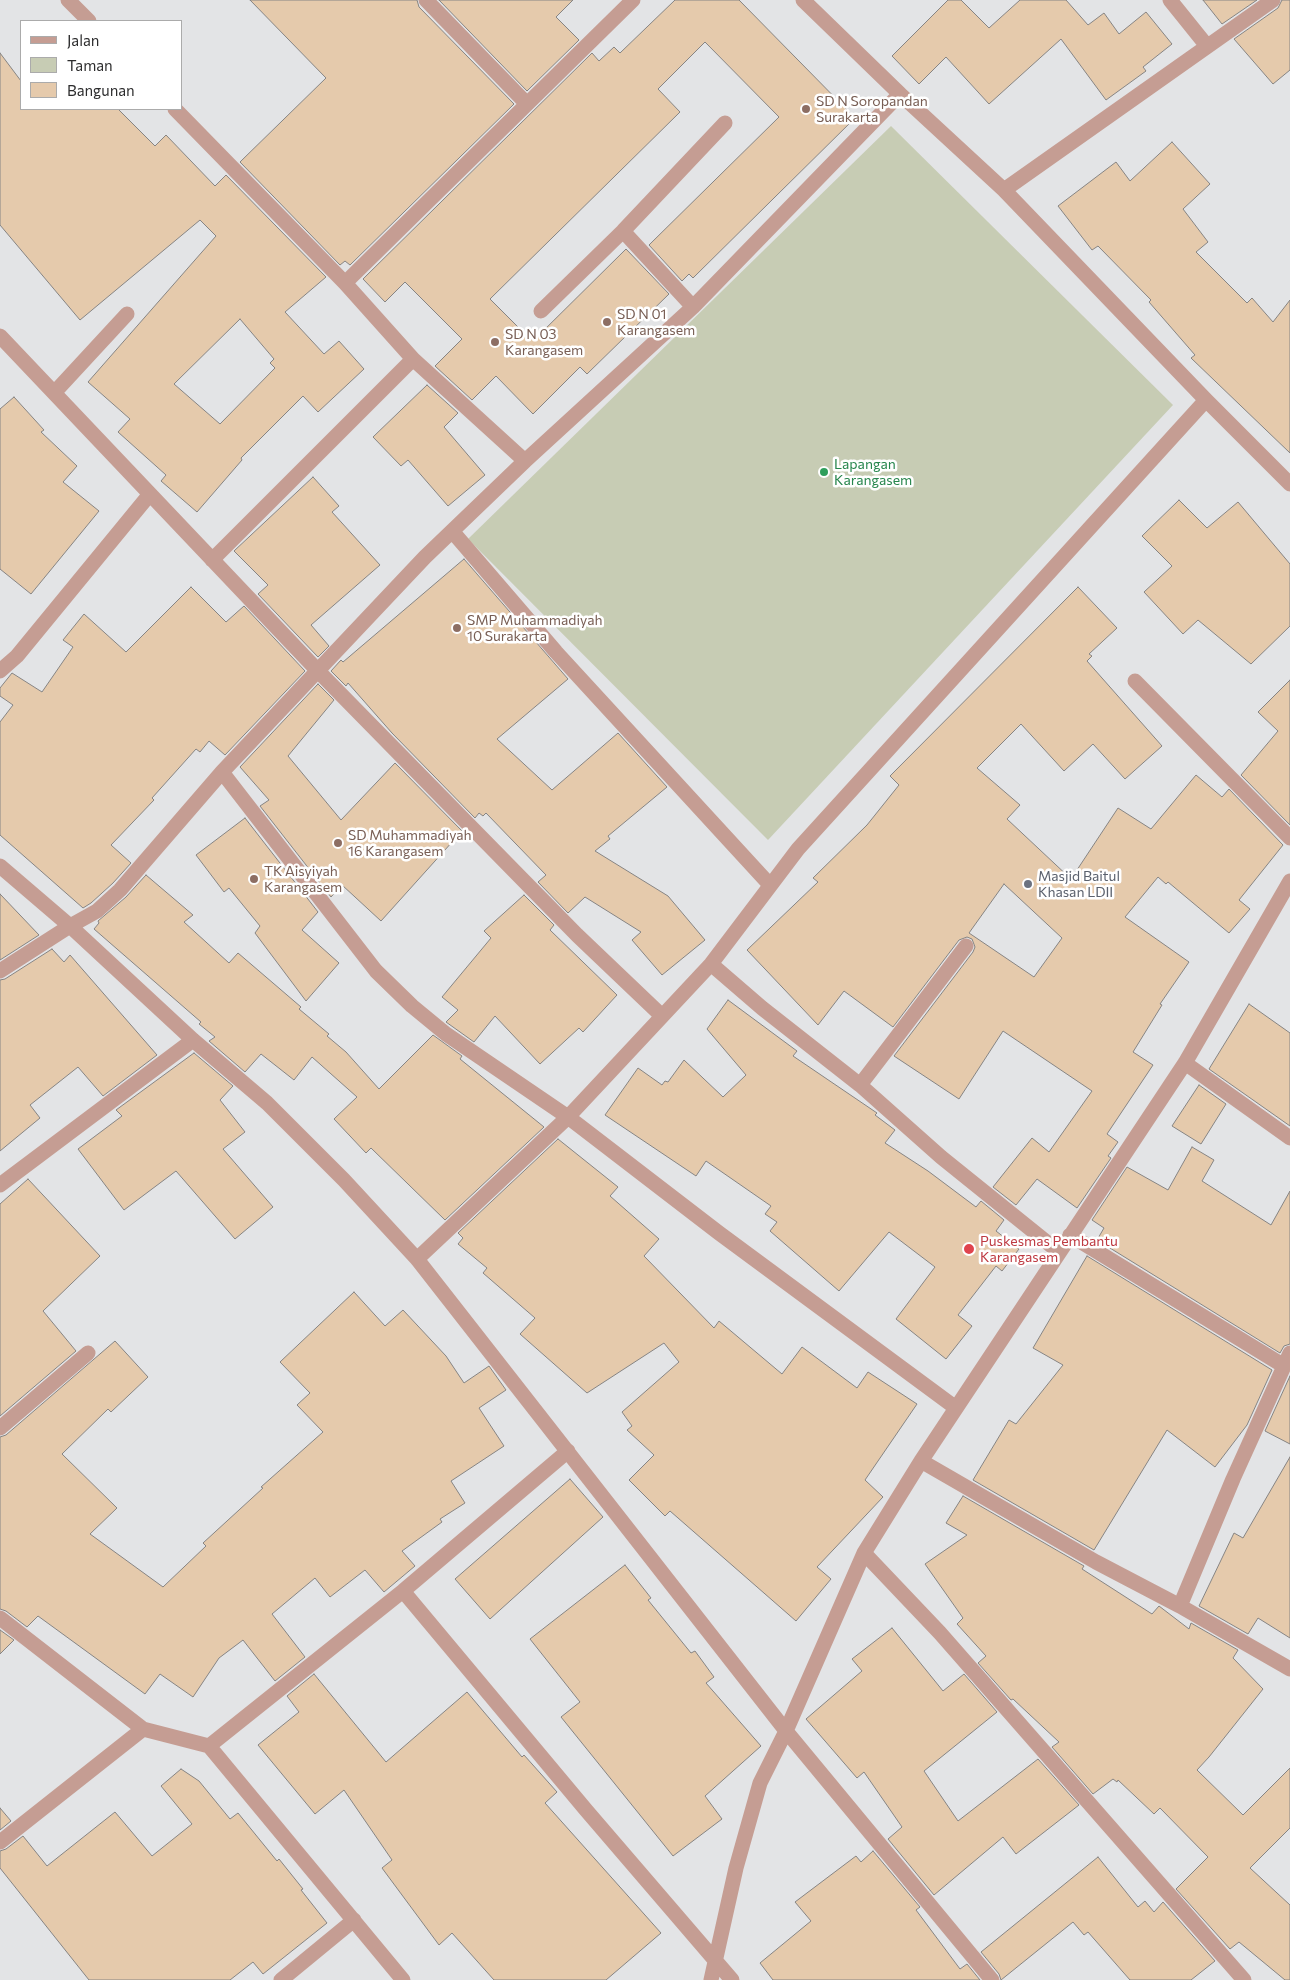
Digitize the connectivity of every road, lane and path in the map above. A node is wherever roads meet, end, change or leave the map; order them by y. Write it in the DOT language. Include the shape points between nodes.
graph roads {
  1 [pos="68,0"];
  2 [pos="426,0"];
  3 [pos="633,0"];
  4 [pos="804,0"];
  5 [pos="1170,0"];
  6 [pos="1273,0"];
  7 [pos="88,20"];
  8 [pos="1207,46"];
  9 [pos="900,94"];
  10 [pos="527,104"];
  11 [pos="176,110"];
  12 [pos="725,123"];
  13 [pos="1004,190"];
  14 [pos="623,231"];
  15 [pos="345,282"];
  16 [pos="693,307"];
  17 [pos="541,311"];
  18 [pos="127,314"];
  19 [pos="0,336"];
  20 [pos="413,359"];
  21 [pos="54,393"];
  22 [pos="1206,400"];
  23 [pos="525,461"];
  24 [pos="1290,484"];
  25 [pos="150,494"];
  26 [pos="452,531"];
  27 [pos="212,560"];
  28 [pos="0,671"];
  29 [pos="318,671"];
  30 [pos="1135,681"];
  31 [pos="222,772"];
  32 [pos="1290,838"];
  33 [pos="0,866"];
  34 [pos="1290,882"];
  35 [pos="770,885"];
  36 [pos="70,926"];
  37 [pos="966,946"];
  38 [pos="711,964"];
  39 [pos="0,971"];
  40 [pos="662,1016"];
  41 [pos="193,1040"];
  42 [pos="1185,1063"];
  43 [pos="860,1085"];
  44 [pos="568,1117"];
  45 [pos="1290,1138"];
  46 [pos="0,1184"];
  47 [pos="1070,1235"];
  48 [pos="1059,1252"];
  49 [pos="417,1258"];
  50 [pos="88,1353"];
  51 [pos="1287,1359"];
  52 [pos="956,1408"];
  53 [pos="0,1428"];
  54 [pos="568,1451"];
  55 [pos="920,1461"];
  56 [pos="864,1553"];
  57 [pos="403,1591"];
  58 [pos="1180,1606"];
  59 [pos="0,1618"];
  60 [pos="1290,1669"];
  61 [pos="143,1729"];
  62 [pos="786,1731"];
  63 [pos="209,1746"];
  64 [pos="0,1842"];
  65 [pos="354,1920"];
  66 [pos="716,1958"];
  67 [pos="281,1980"];
  68 [pos="403,1980"];
  69 [pos="711,1980"];
  70 [pos="732,1980"];
  71 [pos="992,1980"];
  72 [pos="1244,1980"];
  1 -- 7 [label="street"];
  2 -- 10 [label="street"];
  3 -- 10 [label="street"];
  4 -- 9 [label="street"];
  5 -- 8 [label="street"];
  6 -- 8 [label="street"];
  8 -- 13 [label="street"];
  9 -- 13 [label="street"];
  9 -- 16 [label="street"];
  10 -- 15 [label="street"];
  11 -- 15 [label="street"];
  12 -- 14 [label="street"];
  13 -- 22 [label="street"];
  14 -- 16 [label="street"];
  14 -- 17 [label="street"];
  15 -- 20 [label="street"];
  16 -- 23 [label="street"];
  18 -- 21 [label="street"];
  19 -- 21 [label="street"];
  20 -- 23 [label="street"];
  20 -- 27 [label="street"];
  21 -- 25 [label="street"];
  22 -- 24 [label="street"];
  22 -- 35 [label="street" via="798,849"];
  23 -- 26 [label="street"];
  25 -- 27 [label="street"];
  25 -- 28 [label="street" via="17,656"];
  26 -- 29 [label="street"];
  26 -- 35 [label="street" via="556,652"];
  27 -- 29 [label="street"];
  29 -- 31 [label="street"];
  29 -- 40 [label="street" via="577,935"];
  30 -- 32 [label="street"];
  31 -- 36 [label="street" via="120,890 97,910"];
  31 -- 44 [label="street" via="376,971 446,1034"];
  33 -- 36 [label="street"];
  34 -- 42 [label="street"];
  35 -- 38 [label="street"];
  36 -- 39 [label="street"];
  36 -- 41 [label="street"];
  37 -- 43 [label="street"];
  38 -- 40 [label="street"];
  38 -- 43 [label="street"];
  40 -- 44 [label="street"];
  41 -- 46 [label="street"];
  41 -- 49 [label="street" via="267,1103"];
  42 -- 45 [label="street"];
  42 -- 47 [label="street"];
  43 -- 48 [label="street" via="941,1157"];
  44 -- 49 [label="street"];
  44 -- 52 [label="street" via="719,1234"];
  47 -- 48 [label="street"];
  47 -- 51 [label="street"];
  48 -- 52 [label="street"];
  49 -- 54 [label="street"];
  50 -- 53 [label="street"];
  51 -- 58 [label="street"];
  52 -- 55 [label="street"];
  54 -- 57 [label="street"];
  54 -- 62 [label="street"];
  55 -- 56 [label="street"];
  55 -- 58 [label="street"];
  56 -- 62 [label="street"];
  56 -- 72 [label="street" via="940,1633"];
  57 -- 63 [label="street"];
  57 -- 66 [label="street" via="586,1810"];
  58 -- 60 [label="street"];
  59 -- 61 [label="street"];
  61 -- 63 [label="street"];
  61 -- 64 [label="street"];
  62 -- 66 [label="street" via="760,1783 736,1868"];
  62 -- 71 [label="street"];
  63 -- 65 [label="street"];
  65 -- 67 [label="street"];
  65 -- 68 [label="street"];
  66 -- 69 [label="street"];
  66 -- 70 [label="street"];
}
